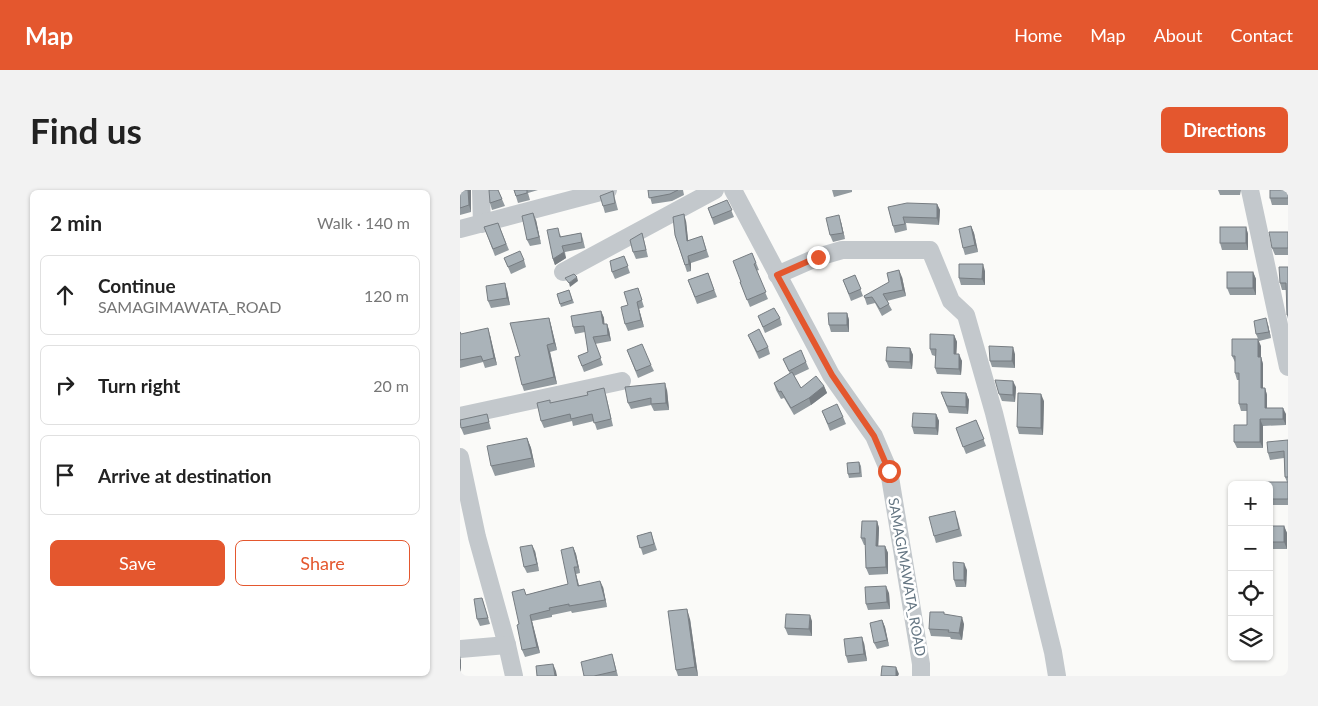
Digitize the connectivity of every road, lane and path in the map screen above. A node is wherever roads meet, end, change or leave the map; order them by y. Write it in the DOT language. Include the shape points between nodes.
graph roads {
  1 [pos="481,190"];
  2 [pos="608,190"];
  3 [pos="715,190"];
  4 [pos="733,190"];
  5 [pos="1250,190"];
  6 [pos="482,224"];
  7 [pos="460,229"];
  8 [pos="563,272"];
  9 [pos="777,275"];
  10 [pos="1288,367"];
  11 [pos="622,381"];
  12 [pos="460,416"];
  13 [pos="460,457"];
  14 [pos="507,645"];
  15 [pos="460,649"];
  16 [pos="514,676"];
  17 [pos="921,676"];
  18 [pos="1057,676"];
  1 -- 6 [label="street"];
  2 -- 6 [label="street"];
  3 -- 8 [label="street"];
  4 -- 9 [label="street, SAMAGIMAWATA_ROAD"];
  5 -- 10 [label="street"];
  6 -- 7 [label="street"];
  9 -- 17 [label="street, SAMAGIMAWATA_ROAD" via="832,375 874,436 889,471"];
  9 -- 18 [label="street" via="842,250 930,250 951,301 966,315 994,413"];
  11 -- 12 [label="street"];
  13 -- 14 [label="street" via="477,536"];
  14 -- 15 [label="street"];
  14 -- 16 [label="street"];
}
